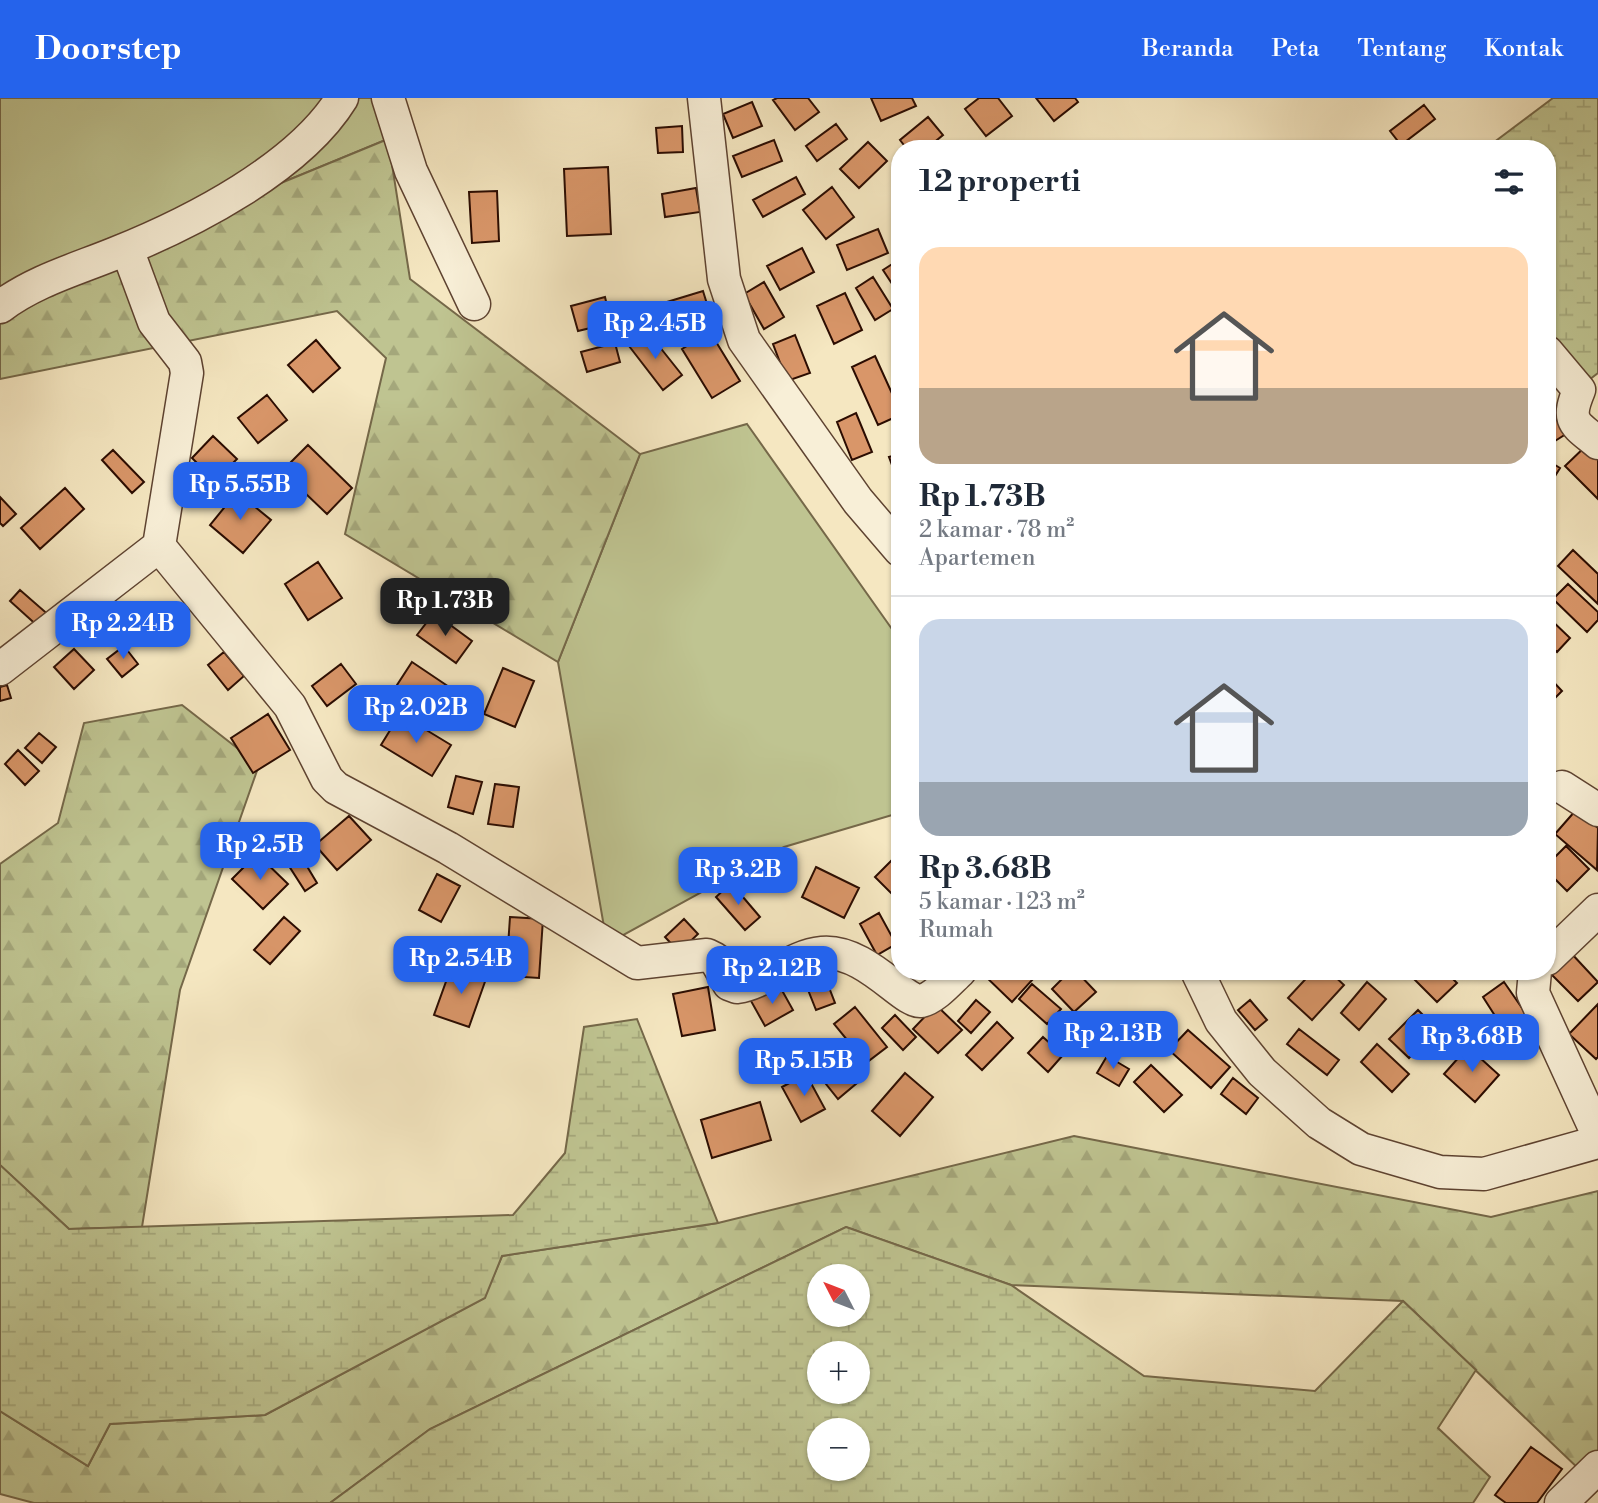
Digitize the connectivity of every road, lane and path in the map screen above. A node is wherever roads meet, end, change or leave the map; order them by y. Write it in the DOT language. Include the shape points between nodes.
graph roads {
  1 [pos="342,98"];
  2 [pos="388,98"];
  3 [pos="704,98"];
  4 [pos="127,249"];
  5 [pos="474,304"];
  6 [pos="0,307"];
  7 [pos="1556,363"];
  8 [pos="1598,443"];
  9 [pos="891,540"];
  10 [pos="159,546"];
  11 [pos="0,669"];
  12 [pos="1562,787"];
  13 [pos="1598,810"];
  14 [pos="1598,910"];
  15 [pos="1556,950"];
  16 [pos="949,980"];
  17 [pos="1201,980"];
  18 [pos="1534,980"];
  19 [pos="1598,1135"];
  20 [pos="1598,1142"];
  21 [pos="1598,1467"];
  22 [pos="1562,1503"];
  1 -- 4 [label="street" via="328,121 245,191"];
  2 -- 5 [label="street" via="411,171"];
  3 -- 9 [label="street" via="724,279 744,340 858,501"];
  4 -- 6 [label="street" via="19,292"];
  4 -- 10 [label="street" via="154,322 185,362 187,373"];
  7 -- 8 [label="street" via="1578,390 1570,411 1573,422"];
  10 -- 11 [label="street"];
  10 -- 16 [label="street" via="290,706 336,789 448,848 637,963 707,955 715,959 729,984 737,987 802,956 842,953 871,967 913,1000 923,1001"];
  12 -- 13 [label="street"];
  14 -- 15 [label="street"];
  17 -- 20 [label="street" via="1221,1021 1262,1072 1319,1123 1362,1149 1440,1172 1484,1174"];
  18 -- 19 [label="street" via="1533,993"];
  21 -- 22 [label="street"];
}
